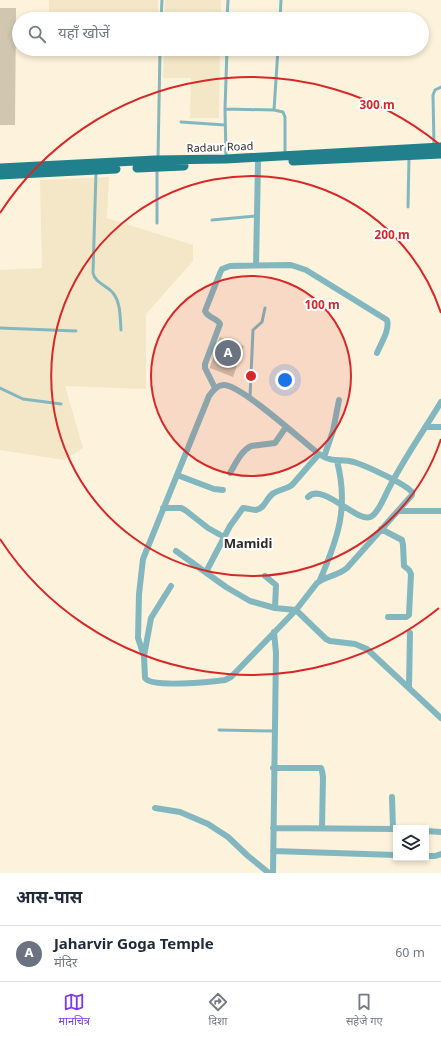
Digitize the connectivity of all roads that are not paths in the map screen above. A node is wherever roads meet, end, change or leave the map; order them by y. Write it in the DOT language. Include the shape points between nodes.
graph roads {
  1 [pos="162,0"];
  2 [pos="228,0"];
  3 [pos="281,0"];
  4 [pos="161,12"];
  5 [pos="227,12"];
  6 [pos="280,12"];
  7 [pos="160,56"];
  8 [pos="227,56"];
  9 [pos="278,56"];
  10 [pos="441,87"];
  11 [pos="225,109"];
  12 [pos="274,110"];
  13 [pos="181,122"];
  14 [pos="225,125"];
  15 [pos="437,147"];
  16 [pos="441,154"];
  17 [pos="285,155"];
  18 [pos="409,155"];
  19 [pos="226,159"];
  20 [pos="258,163"];
  21 [pos="157,164"];
  22 [pos="0,168"];
  23 [pos="96,170"];
  24 [pos="0,175"];
  25 [pos="408,207"];
  26 [pos="256,216"];
  27 [pos="212,220"];
  28 [pos="157,223"];
  29 [pos="256,265"];
  30 [pos="265,308"];
  31 [pos="0,328"];
  32 [pos="121,330"];
  33 [pos="76,331"];
  34 [pos="377,353"];
  35 [pos="0,388"];
  36 [pos="215,388"];
  37 [pos="250,397"];
  38 [pos="339,400"];
  39 [pos="61,404"];
  40 [pos="441,404"];
  41 [pos="286,427"];
  42 [pos="426,427"];
  43 [pos="441,427"];
  44 [pos="321,455"];
  45 [pos="337,461"];
  46 [pos="230,473"];
  47 [pos="177,475"];
  48 [pos="393,479"];
  49 [pos="224,490"];
  50 [pos="308,498"];
  51 [pos="343,505"];
  52 [pos="163,508"];
  53 [pos="398,511"];
  54 [pos="441,511"];
  55 [pos="381,529"];
  56 [pos="224,537"];
  57 [pos="176,551"];
  58 [pos="206,572"];
  59 [pos="265,576"];
  60 [pos="320,580"];
  61 [pos="171,586"];
  62 [pos="275,608"];
  63 [pos="296,610"];
  64 [pos="388,617"];
  65 [pos="274,632"];
  66 [pos="410,633"];
  67 [pos="144,656"];
  68 [pos="409,687"];
  69 [pos="441,718"];
  70 [pos="219,730"];
  71 [pos="274,731"];
  72 [pos="273,768"];
  73 [pos="392,797"];
  74 [pos="155,808"];
  75 [pos="394,825"];
  76 [pos="273,828"];
  77 [pos="322,828"];
  78 [pos="393,829"];
  79 [pos="429,831"];
  80 [pos="441,832"];
  81 [pos="273,851"];
  82 [pos="441,854"];
  83 [pos="393,855"];
  84 [pos="429,856"];
  85 [pos="269,873"];
  86 [pos="272,873"];
  1 -- 4 [label="lane"];
  2 -- 5 [label="lane"];
  3 -- 6 [label="lane"];
  7 -- 21 [label="lane"];
  8 -- 11 [label="lane"];
  9 -- 12 [label="lane"];
  10 -- 15 [label="lane" via="433,95"];
  11 -- 12 [label="lane"];
  11 -- 14 [label="lane"];
  12 -- 17 [label="lane" via="284,113"];
  13 -- 14 [label="lane"];
  14 -- 19 [label="lane"];
  15 -- 17 [label="main road, Radaur Road"];
  16 -- 18 [label="main road, Radaur Road"];
  17 -- 19 [label="main road, Radaur Road"];
  18 -- 20 [label="main road, Radaur Road"];
  18 -- 25 [label="lane"];
  19 -- 21 [label="main road, Radaur Road"];
  20 -- 21 [label="main road, Radaur Road"];
  20 -- 26 [label="street"];
  21 -- 22 [label="main road, Radaur Road"];
  21 -- 23 [label="main road, Radaur Road"];
  21 -- 28 [label="lane"];
  23 -- 24 [label="main road, Radaur Road"];
  23 -- 32 [label="lane" via="93,273 96,280 115,295 120,312"];
  26 -- 27 [label="lane"];
  26 -- 29 [label="street"];
  29 -- 34 [label="street" via="291,265 306,270 385,318 388,322 387,330"];
  29 -- 36 [label="street" via="230,266 222,269 206,309 206,314 220,324 205,364"];
  30 -- 37 [label="lane" via="262,322 253,330"];
  31 -- 33 [label="lane"];
  35 -- 39 [label="lane" via="23,399"];
  36 -- 37 [label="street" via="227,385"];
  36 -- 47 [label="street" via="209,396"];
  37 -- 41 [label="street"];
  38 -- 44 [label="street" via="333,430"];
  40 -- 42 [label="street"];
  41 -- 44 [label="street"];
  41 -- 46 [label="street" via="275,444 248,447"];
  42 -- 43 [label="street"];
  42 -- 48 [label="street"];
  44 -- 45 [label="street" via="328,460"];
  44 -- 56 [label="street" via="292,485 270,496 265,505 253,510 243,508"];
  45 -- 48 [label="street" via="355,463"];
  45 -- 51 [label="street"];
  47 -- 49 [label="street" via="214,489"];
  47 -- 52 [label="street"];
  48 -- 51 [label="street" via="375,514 370,517 361,516"];
  48 -- 53 [label="street" via="410,489 412,494"];
  50 -- 51 [label="street" via="316,493"];
  51 -- 60 [label="street" via="332,551"];
  52 -- 56 [label="street" via="182,508"];
  52 -- 67 [label="street" via="141,571 138,638"];
  53 -- 54 [label="street"];
  53 -- 55 [label="street"];
  55 -- 60 [label="street" via="341,574"];
  55 -- 64 [label="street" via="402,540 404,566 411,574 408,616"];
  56 -- 58 [label="street"];
  57 -- 58 [label="street"];
  58 -- 62 [label="street" via="250,601"];
  59 -- 62 [label="street" via="276,585"];
  60 -- 63 [label="street"];
  61 -- 67 [label="street" via="151,618"];
  62 -- 63 [label="street"];
  63 -- 65 [label="street"];
  63 -- 68 [label="street" via="326,639 367,649"];
  65 -- 67 [label="street" via="231,677 225,680 177,684 149,681 145,675"];
  65 -- 71 [label="street"];
  66 -- 68 [label="street"];
  68 -- 69 [label="street"];
  70 -- 71 [label="lane"];
  71 -- 72 [label="street"];
  72 -- 76 [label="street"];
  72 -- 77 [label="street" via="321,768"];
  73 -- 75 [label="street"];
  74 -- 85 [label="street" via="180,812 208,824 228,837"];
  76 -- 77 [label="street"];
  76 -- 81 [label="street"];
  77 -- 78 [label="street"];
  79 -- 80 [label="street"];
  81 -- 83 [label="street"];
  81 -- 86 [label="street"];
  82 -- 84 [label="street"];
}
